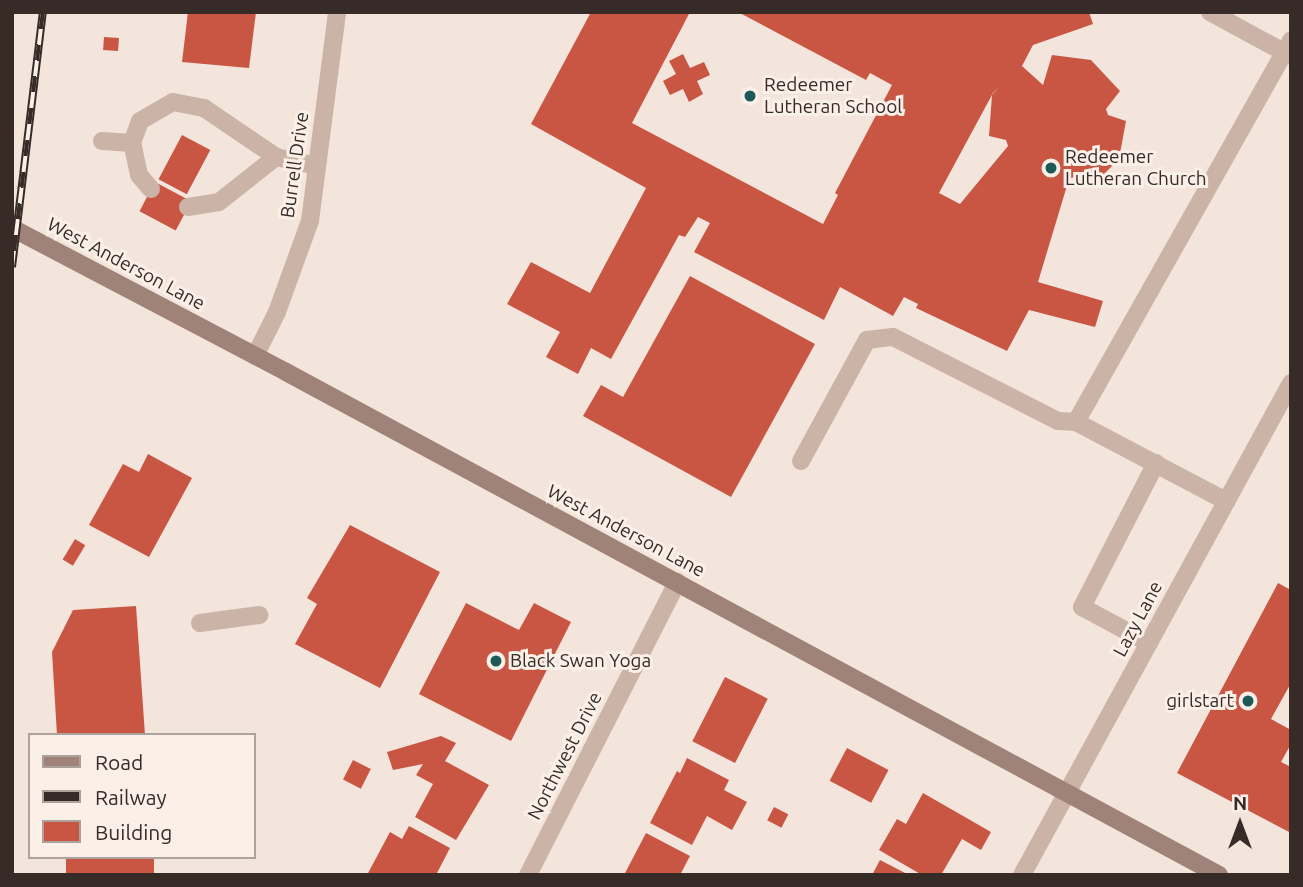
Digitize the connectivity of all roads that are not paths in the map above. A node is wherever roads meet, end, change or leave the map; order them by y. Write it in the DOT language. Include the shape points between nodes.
graph roads {
  1 [pos="337,12"];
  2 [pos="1210,12"];
  3 [pos="1289,49"];
  4 [pos="102,141"];
  5 [pos="132,143"];
  6 [pos="276,157"];
  7 [pos="317,166"];
  8 [pos="152,189"];
  9 [pos="188,207"];
  10 [pos="12,228"];
  11 [pos="256,356"];
  12 [pos="1291,383"];
  13 [pos="1076,422"];
  14 [pos="801,461"];
  15 [pos="1156,463"];
  16 [pos="1226,501"];
  17 [pos="677,582"];
  18 [pos="259,615"];
  19 [pos="200,623"];
  20 [pos="1149,643"];
  21 [pos="1066,794"];
  22 [pos="528,875"];
  23 [pos="1022,875"];
  24 [pos="1219,875"];
  1 -- 7 [label="street, Burrell Drive"];
  2 -- 3 [label="street"];
  3 -- 13 [label="street"];
  4 -- 5 [label="street"];
  5 -- 6 [label="street" via="140,121 173,102 204,108"];
  5 -- 8 [label="street" via="139,175"];
  6 -- 7 [label="street"];
  6 -- 9 [label="street" via="219,202"];
  7 -- 11 [label="street, Burrell Drive" via="310,221"];
  10 -- 11 [label="main road, West Anderson Lane"];
  11 -- 17 [label="main road, West Anderson Lane"];
  12 -- 16 [label="street, Lazy Lane"];
  13 -- 14 [label="street" via="1058,421 892,337 880,338 867,340"];
  13 -- 15 [label="street"];
  15 -- 16 [label="street"];
  15 -- 20 [label="street" via="1082,607"];
  16 -- 20 [label="street, Lazy Lane"];
  17 -- 21 [label="main road, West Anderson Lane"];
  17 -- 22 [label="street, Northwest Drive"];
  18 -- 19 [label="street"];
  20 -- 21 [label="street, Lazy Lane"];
  21 -- 23 [label="street, Lazy Lane"];
  21 -- 24 [label="main road, West Anderson Lane"];
}
